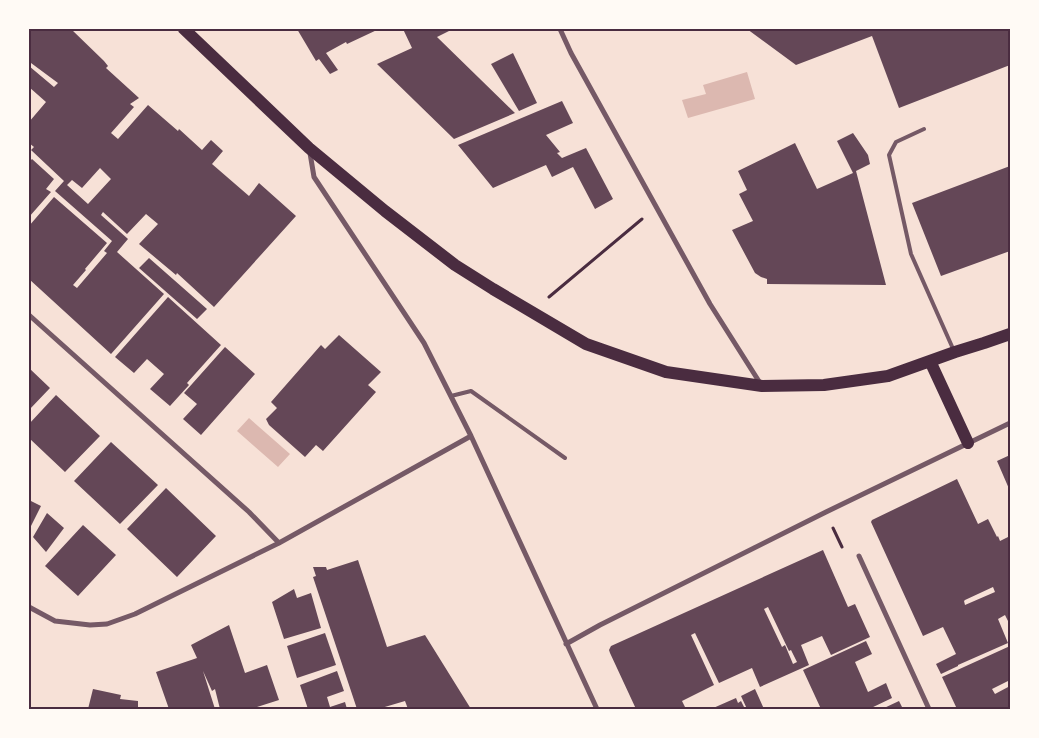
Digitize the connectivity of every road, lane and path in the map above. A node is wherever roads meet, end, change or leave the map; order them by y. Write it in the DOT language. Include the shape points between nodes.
graph roads {
  1 [pos="184,29"];
  2 [pos="560,29"];
  3 [pos="924,129"];
  4 [pos="309,148"];
  5 [pos="656,208"];
  6 [pos="531,312"];
  7 [pos="29,315"];
  8 [pos="1010,334"];
  9 [pos="955,352"];
  10 [pos="930,361"];
  11 [pos="762,386"];
  12 [pos="451,396"];
  13 [pos="1010,423"];
  14 [pos="471,436"];
  15 [pos="968,443"];
  16 [pos="565,458"];
  17 [pos="826,512"];
  18 [pos="279,543"];
  19 [pos="859,556"];
  20 [pos="862,563"];
  21 [pos="29,608"];
  22 [pos="566,644"];
  23 [pos="597,709"];
  24 [pos="929,709"];
  1 -- 4 [label="main road"];
  2 -- 5 [label="street"];
  3 -- 9 [label="lane" via="896,142 889,155 911,254"];
  4 -- 6 [label="main road" via="455,265"];
  4 -- 12 [label="street" via="314,177 424,343"];
  5 -- 6 [label="path"];
  5 -- 11 [label="street" via="710,304"];
  6 -- 11 [label="main road" via="586,344 666,372"];
  7 -- 18 [label="street"];
  8 -- 9 [label="main road"];
  9 -- 10 [label="main road"];
  10 -- 11 [label="main road" via="879,378 824,385"];
  10 -- 15 [label="main road"];
  12 -- 14 [label="street"];
  12 -- 16 [label="lane" via="471,391"];
  13 -- 15 [label="street"];
  14 -- 18 [label="street"];
  14 -- 22 [label="street"];
  15 -- 17 [label="street"];
  17 -- 20 [label="path" via="852,568"];
  17 -- 22 [label="street"];
  18 -- 21 [label="street" via="135,614 107,624 90,626 56,622"];
  19 -- 20 [label="street"];
  20 -- 24 [label="street"];
  22 -- 23 [label="street"];
}
